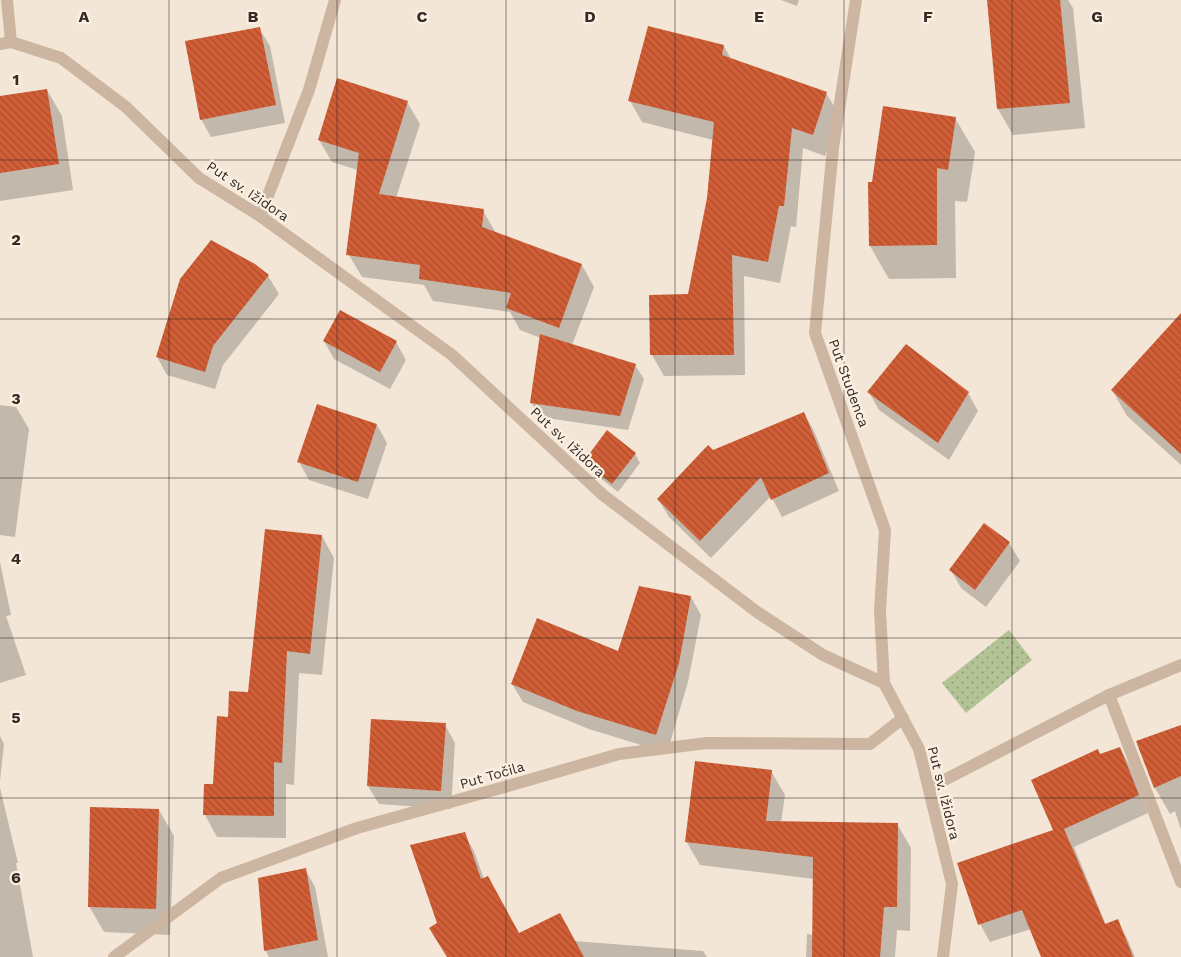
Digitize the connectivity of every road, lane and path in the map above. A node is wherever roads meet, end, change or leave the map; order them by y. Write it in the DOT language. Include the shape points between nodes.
graph roads {
  1 [pos="7,0"];
  2 [pos="335,0"];
  3 [pos="856,0"];
  4 [pos="6,43"];
  5 [pos="260,216"];
  6 [pos="1181,665"];
  7 [pos="884,683"];
  8 [pos="1109,695"];
  9 [pos="903,718"];
  10 [pos="929,788"];
  11 [pos="1181,882"];
  12 [pos="114,957"];
  13 [pos="943,957"];
  1 -- 4 [label="street, Put sv. Ižidora"];
  2 -- 5 [label="street" via="309,90"];
  3 -- 7 [label="street, Put Studenca" via="834,148 815,333 886,530 880,611"];
  4 -- 5 [label="street, Put sv. Ižidora" via="61,58 126,107 199,178"];
  5 -- 7 [label="street, Put sv. Ižidora" via="452,355 603,495 757,612 823,655"];
  6 -- 8 [label="street"];
  7 -- 9 [label="street, Put sv. Ižidora"];
  8 -- 10 [label="street"];
  8 -- 11 [label="street"];
  9 -- 10 [label="street, Put sv. Ižidora" via="919,749"];
  9 -- 12 [label="street, Put Točila" via="870,744 707,743 619,754 357,828 221,878"];
  10 -- 13 [label="street, Put sv. Ižidora" via="952,884"];
}
